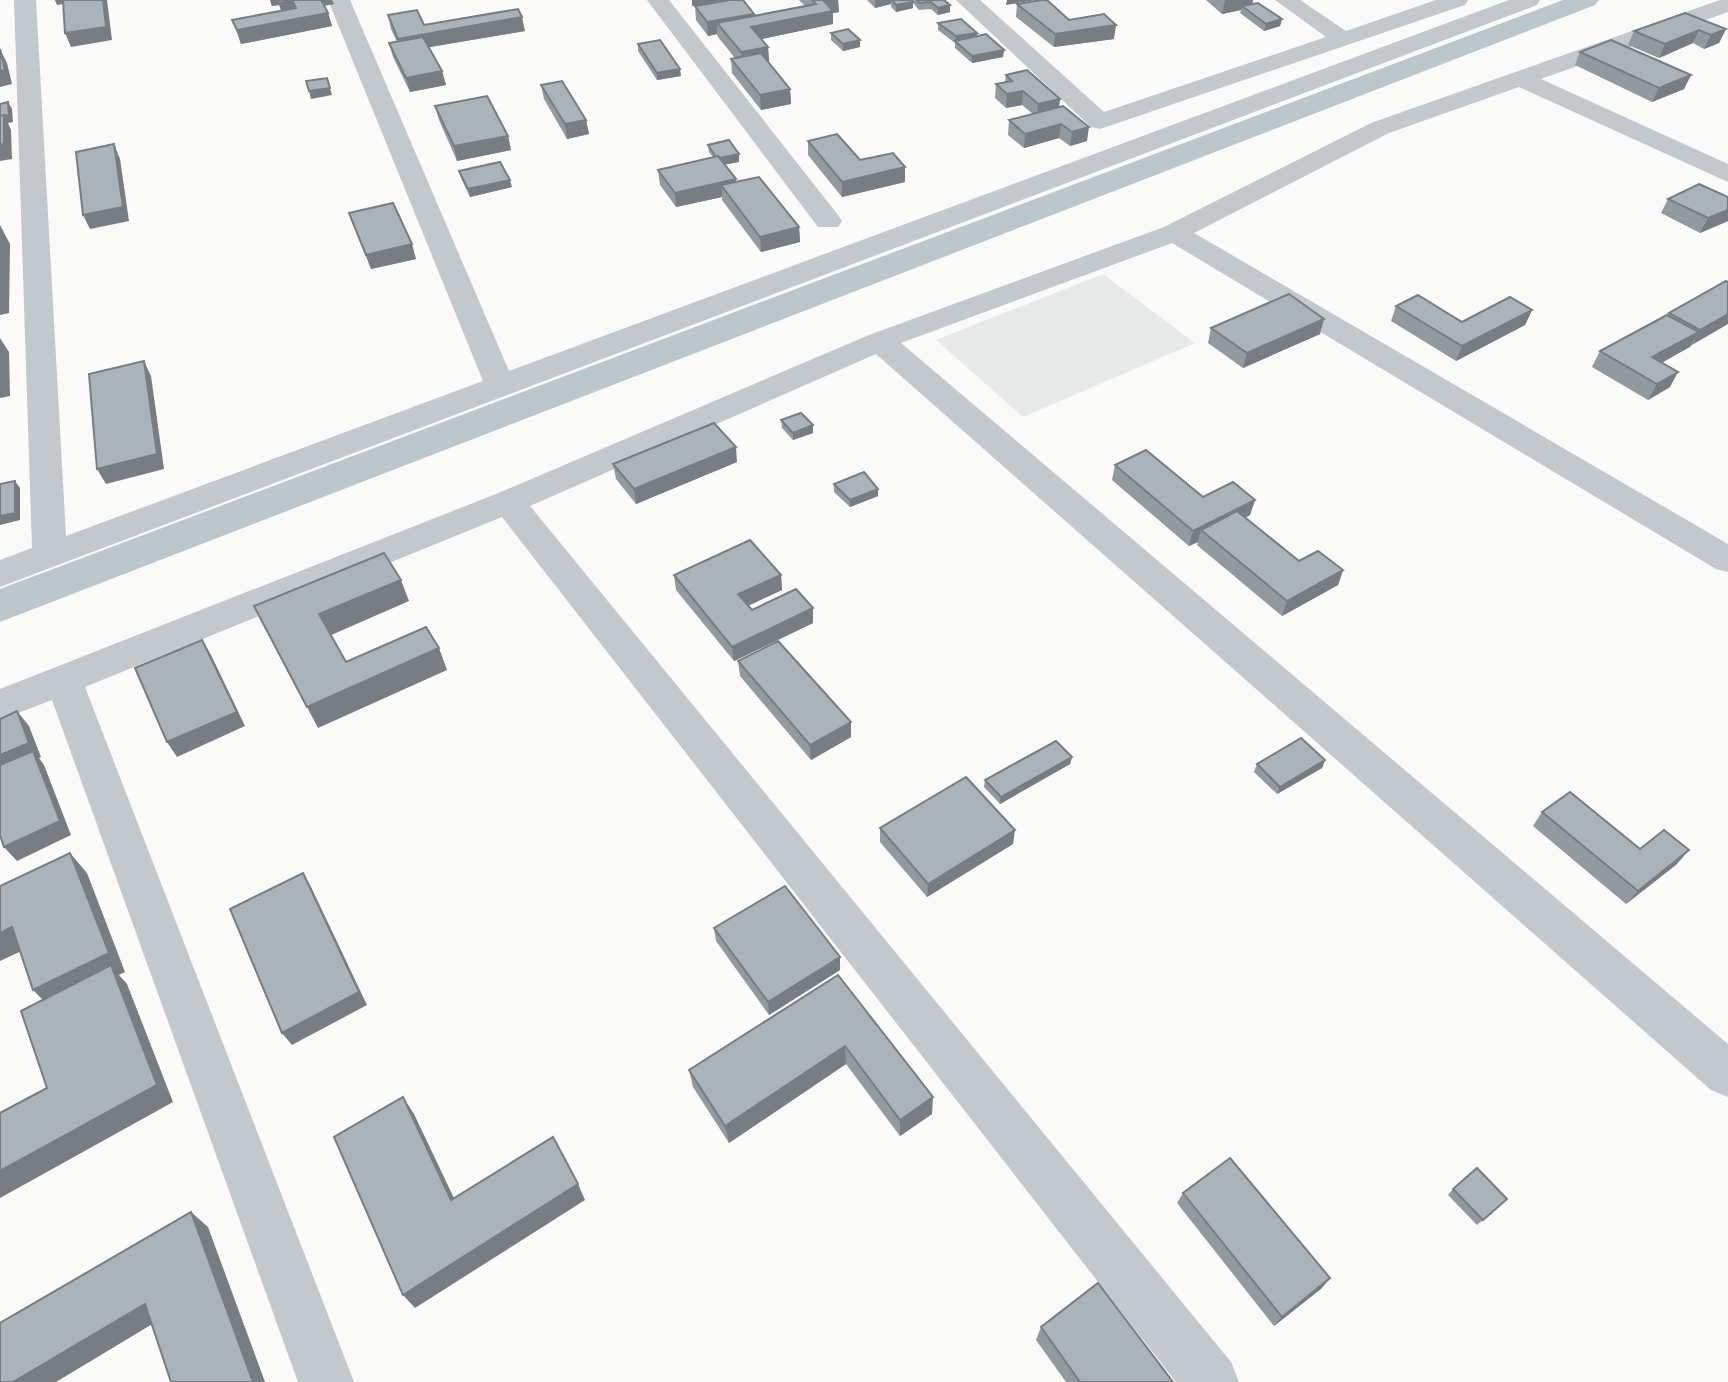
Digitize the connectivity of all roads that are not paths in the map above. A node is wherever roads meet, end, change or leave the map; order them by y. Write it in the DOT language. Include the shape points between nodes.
graph roads {
  1 [pos="25,0"];
  2 [pos="339,0"];
  3 [pos="658,0"];
  4 [pos="967,0"];
  5 [pos="1286,0"];
  6 [pos="1457,0"];
  7 [pos="1529,0"];
  8 [pos="1728,5"];
  9 [pos="1343,38"];
  10 [pos="1524,80"];
  11 [pos="1728,174"];
  12 [pos="828,220"];
  13 [pos="1174,233"];
  14 [pos="880,341"];
  15 [pos="500,386"];
  16 [pos="508,502"];
  17 [pos="50,555"];
  18 [pos="1728,560"];
  19 [pos="0,574"];
  20 [pos="63,677"];
  21 [pos="0,705"];
  22 [pos="1728,1074"];
  23 [pos="326,1382"];
  24 [pos="1211,1382"];
  1 -- 17 [label="street"];
  2 -- 15 [label="street"];
  3 -- 12 [label="street"];
  4 -- 9 [label="street" via="1100,122"];
  5 -- 9 [label="street"];
  6 -- 9 [label="street"];
  7 -- 15 [label="street"];
  8 -- 10 [label="street"];
  10 -- 11 [label="street"];
  10 -- 13 [label="street" via="1380,128"];
  13 -- 14 [label="street"];
  13 -- 18 [label="street"];
  14 -- 16 [label="street"];
  14 -- 22 [label="street"];
  15 -- 17 [label="street"];
  16 -- 20 [label="street"];
  16 -- 24 [label="street"];
  17 -- 19 [label="street"];
  20 -- 21 [label="street"];
  20 -- 23 [label="street"];
}
